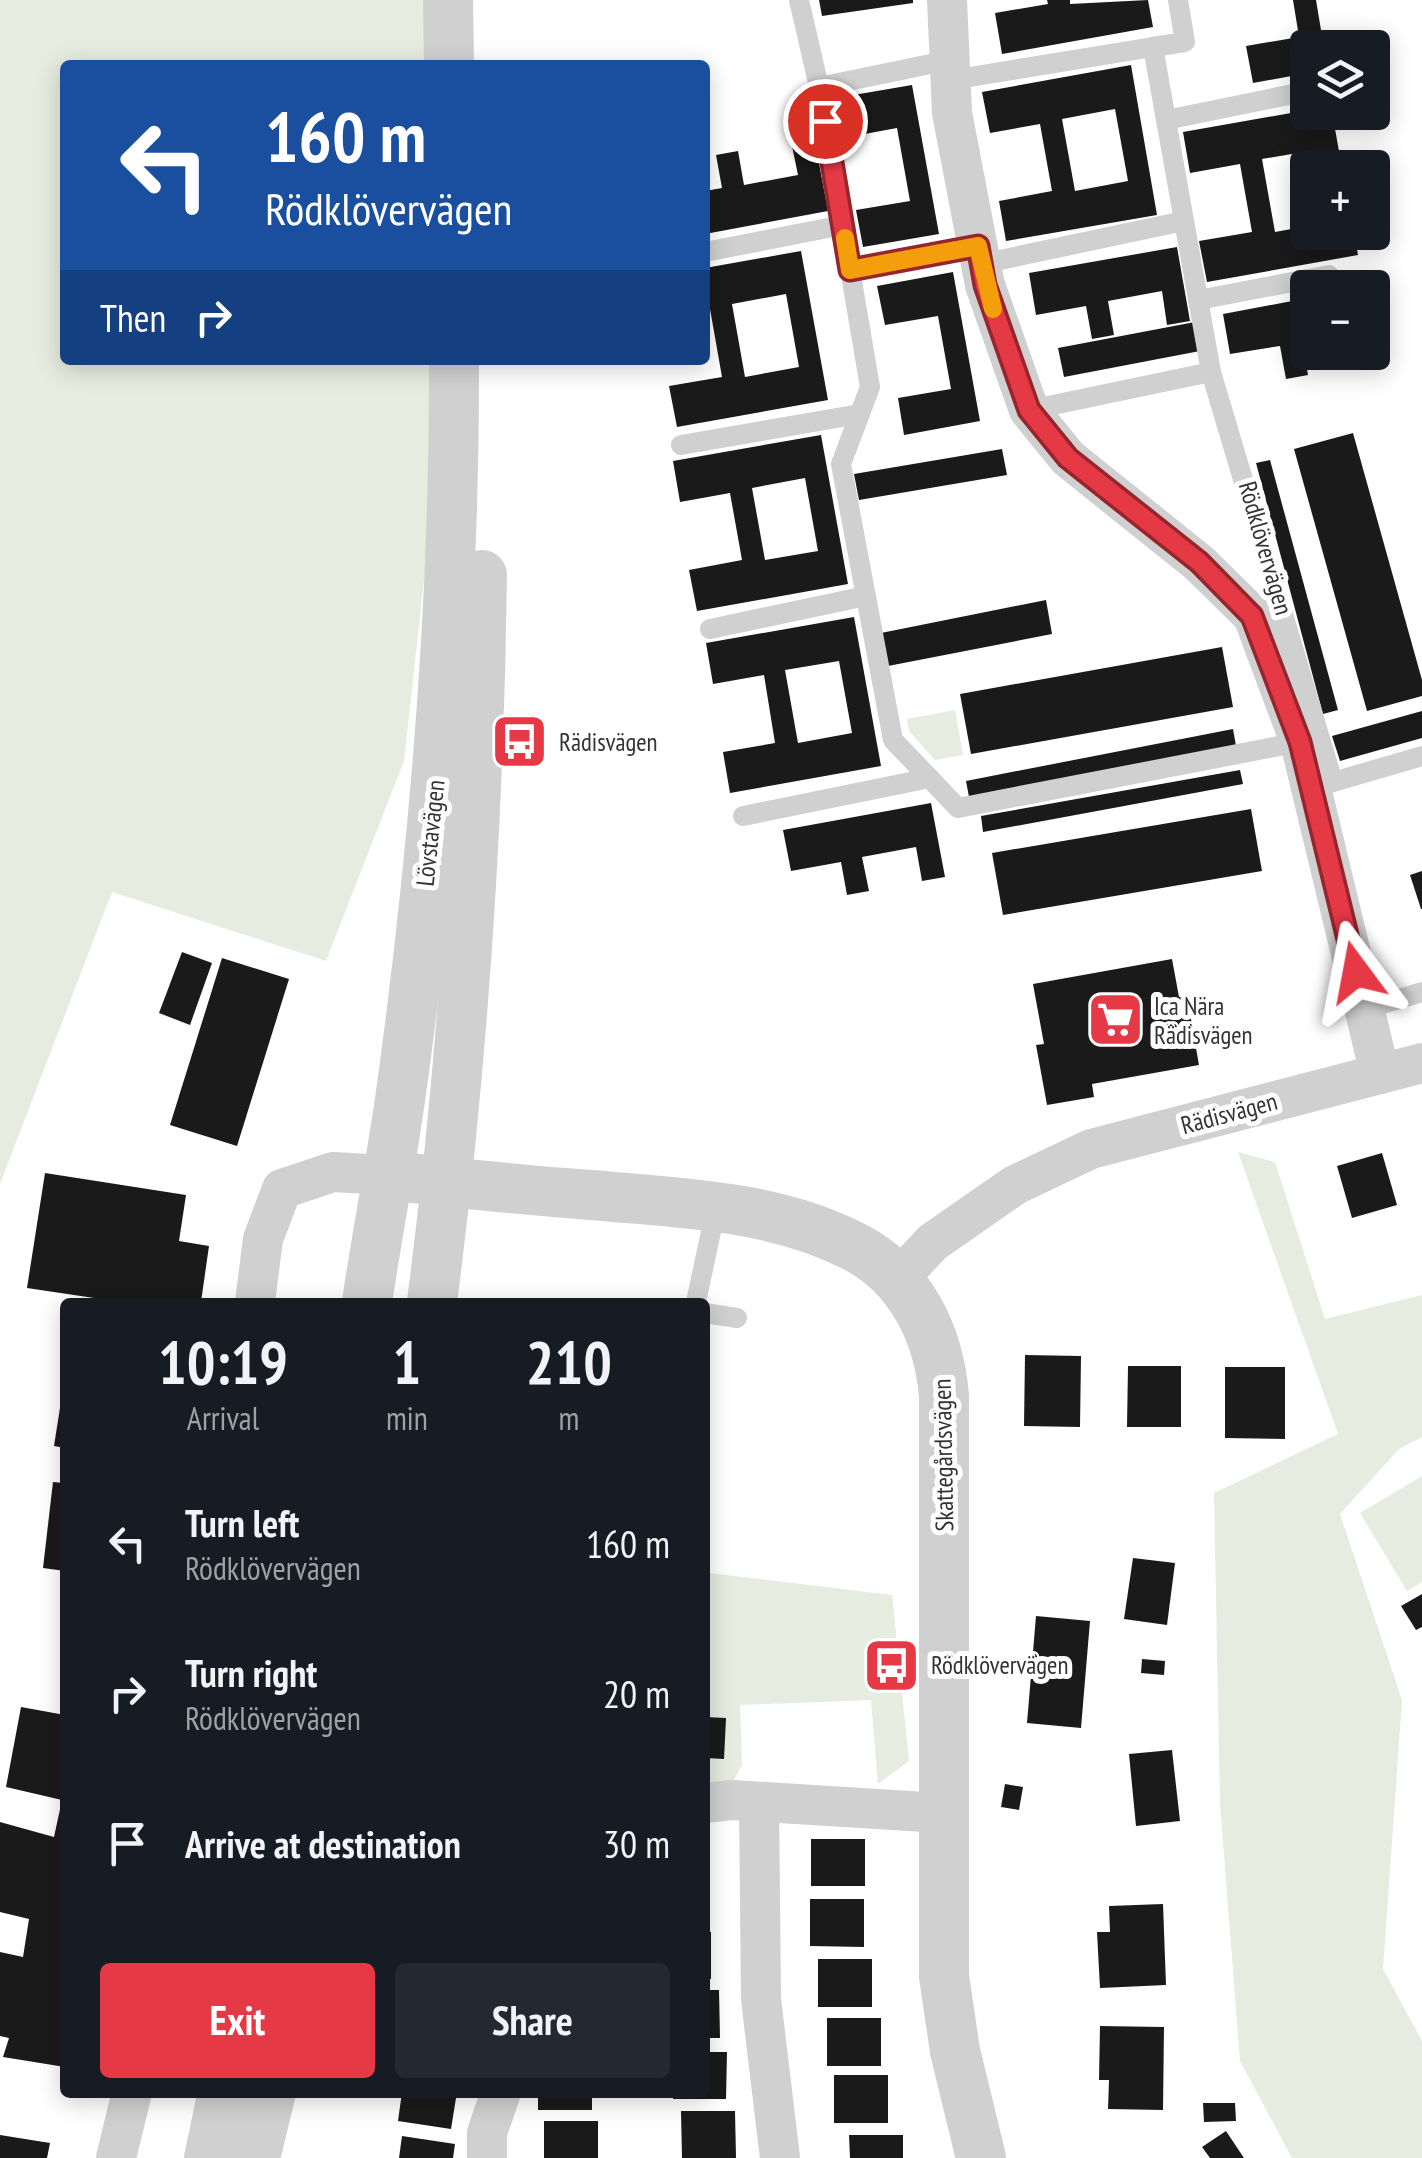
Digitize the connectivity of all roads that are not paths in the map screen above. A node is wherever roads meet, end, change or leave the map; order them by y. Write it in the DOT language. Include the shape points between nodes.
graph roads {
  1 [pos="448,0"];
  2 [pos="472,0"];
  3 [pos="799,0"];
  4 [pos="947,0"];
  5 [pos="1178,0"];
  6 [pos="1154,47"];
  7 [pos="450,60"];
  8 [pos="473,60"];
  9 [pos="950,70"];
  10 [pos="819,86"];
  11 [pos="1290,95"];
  12 [pos="1166,120"];
  13 [pos="1184,220"];
  14 [pos="843,225"];
  15 [pos="710,251"];
  16 [pos="979,255"];
  17 [pos="850,270"];
  18 [pos="1290,283"];
  19 [pos="1198,300"];
  20 [pos="454,365"];
  21 [pos="480,365"];
  22 [pos="1211,372"];
  23 [pos="1029,410"];
  24 [pos="860,414"];
  25 [pos="681,445"];
  26 [pos="866,596"];
  27 [pos="710,629"];
  28 [pos="1300,742"];
  29 [pos="1422,756"];
  30 [pos="930,778"];
  31 [pos="1322,785"];
  32 [pos="742,816"];
  33 [pos="1422,992"];
  34 [pos="1365,1009"];
  35 [pos="1422,1063"];
  36 [pos="1380,1074"];
  37 [pos="386,1176"];
  38 [pos="446,1182"];
  39 [pos="716,1206"];
  40 [pos="897,1280"];
  41 [pos="256,1298"];
  42 [pos="368,1298"];
  43 [pos="432,1298"];
  44 [pos="697,1298"];
  45 [pos="710,1314"];
  46 [pos="738,1318"];
  47 [pos="759,1802"];
  48 [pos="710,1803"];
  49 [pos="942,1813"];
  50 [pos="131,2098"];
  51 [pos="222,2098"];
  52 [pos="270,2098"];
  53 [pos="498,2098"];
  54 [pos="116,2158"];
  55 [pos="209,2158"];
  56 [pos="256,2158"];
  57 [pos="487,2158"];
  58 [pos="780,2158"];
  59 [pos="981,2158"];
  1 -- 7 [label="street"];
  2 -- 8 [label="street"];
  3 -- 10 [label="lane"];
  4 -- 9 [label="street, Rödklövervägen"];
  5 -- 6 [label="lane" via="1185,42"];
  6 -- 9 [label="lane"];
  6 -- 12 [label="lane, Rödklövervägen"];
  9 -- 10 [label="lane"];
  9 -- 16 [label="street, Rödklövervägen"];
  10 -- 14 [label="lane"];
  11 -- 12 [label="lane"];
  12 -- 13 [label="lane, Rödklövervägen"];
  13 -- 16 [label="lane"];
  13 -- 19 [label="lane, Rödklövervägen"];
  14 -- 15 [label="lane"];
  14 -- 17 [label="lane"];
  16 -- 17 [label="lane"];
  16 -- 23 [label="street, Rödklövervägen"];
  17 -- 24 [label="lane" via="870,387"];
  18 -- 19 [label="lane"];
  19 -- 22 [label="lane, Rödklövervägen"];
  20 -- 37 [label="street, Lövstavägen" via="442,720 400,1104"];
  21 -- 38 [label="street, Lövstavägen" via="480,728"];
  22 -- 23 [label="lane"];
  22 -- 31 [label="lane, Rödklövervägen" via="1239,454"];
  23 -- 28 [label="street, Rödklövervägen" via="1068,458 1199,562 1252,616"];
  24 -- 25 [label="lane"];
  24 -- 26 [label="lane" via="840,464"];
  26 -- 27 [label="lane"];
  26 -- 30 [label="lane" via="893,740"];
  28 -- 30 [label="lane" via="958,808"];
  28 -- 31 [label="street, Rödklövervägen"];
  29 -- 31 [label="lane"];
  30 -- 32 [label="lane"];
  31 -- 34 [label="street, Rödklövervägen"];
  33 -- 34 [label="lane"];
  34 -- 36 [label="street, Rödklövervägen"];
  35 -- 36 [label="street, Rädisvägen"];
  36 -- 40 [label="street, Rädisvägen" via="1091,1149 1015,1185 933,1242"];
  37 -- 38 [label="street, Skattegårdsvägen"];
  37 -- 41 [label="street" via="333,1172 282,1189 263,1239"];
  37 -- 42 [label="street, Lövstavägen"];
  38 -- 39 [label="street, Skattegårdsvägen"];
  38 -- 43 [label="street, Lövstavägen"];
  39 -- 40 [label="street, Skattegårdsvägen" via="856,1246"];
  39 -- 44 [label="lane"];
  40 -- 49 [label="street, Skattegårdsvägen" via="930,1326 944,1396"];
  45 -- 46 [label="lane"];
  47 -- 48 [label="street"];
  47 -- 49 [label="street"];
  47 -- 58 [label="street" via="760,1999"];
  49 -- 59 [label="street, Skattegårdsvägen" via="944,1976"];
  50 -- 54 [label="street"];
  51 -- 55 [label="street"];
  52 -- 56 [label="street"];
  53 -- 57 [label="street"];
}
